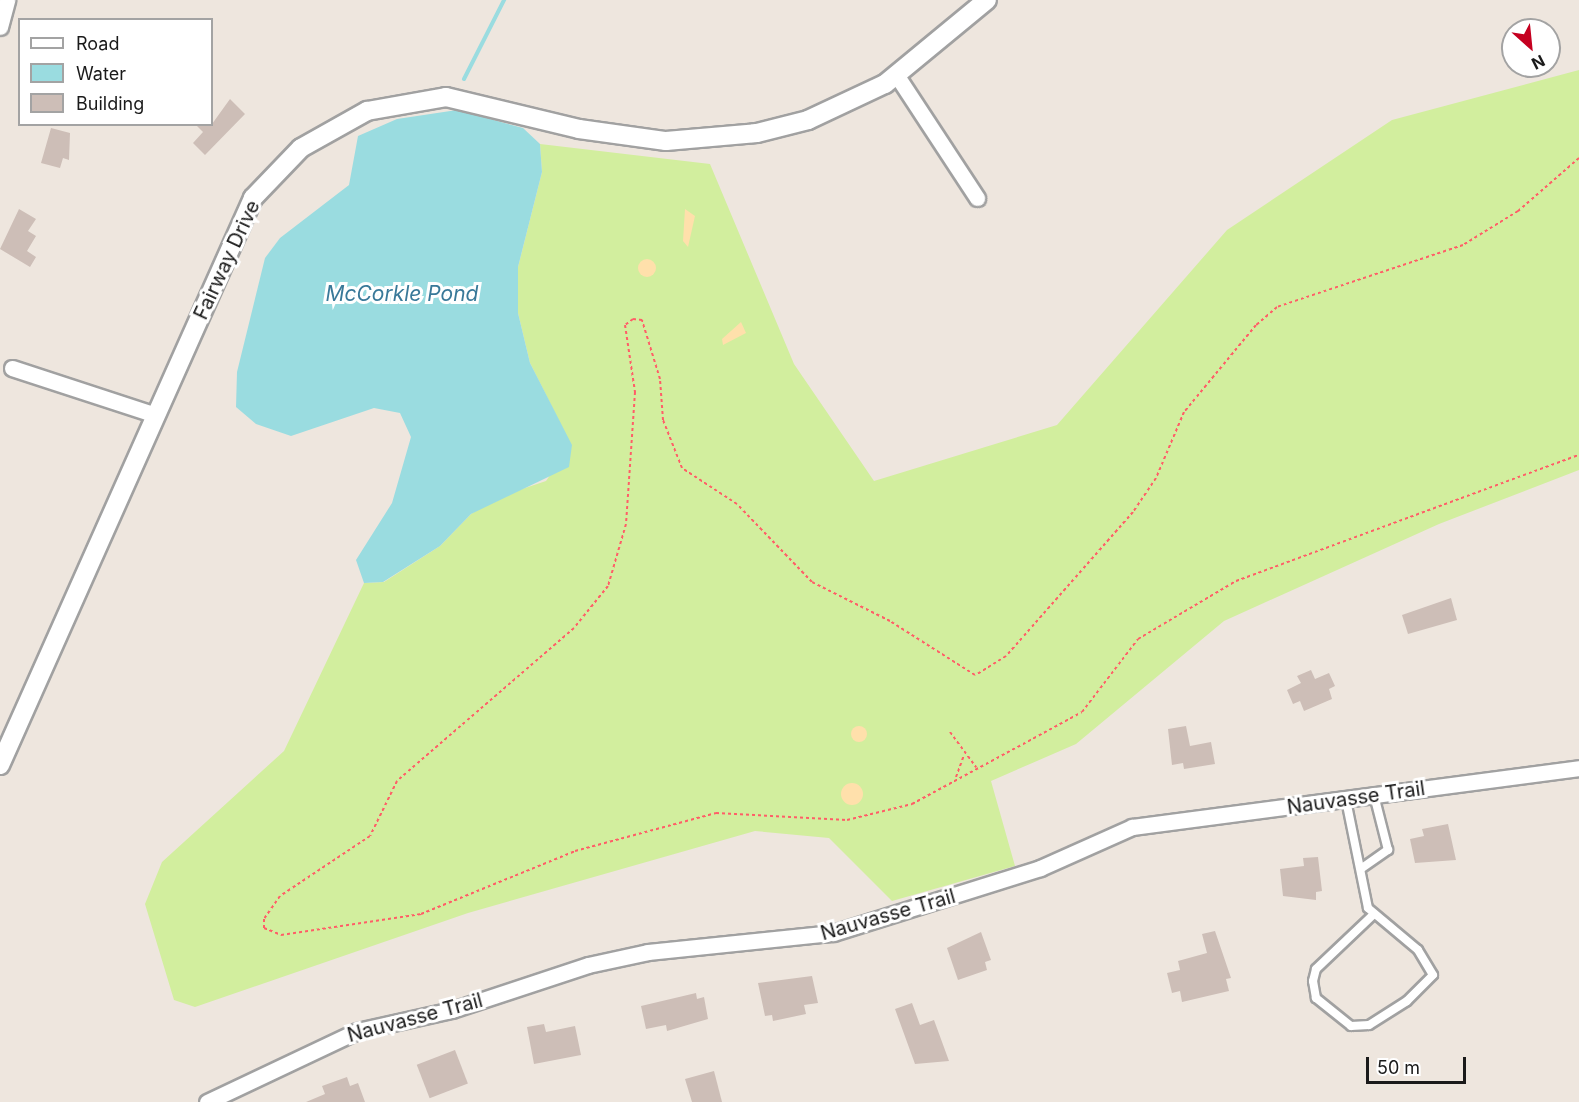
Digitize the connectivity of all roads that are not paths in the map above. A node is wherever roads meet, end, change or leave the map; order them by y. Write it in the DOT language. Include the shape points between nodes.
graph roads {
  1 [pos="7,0"];
  2 [pos="987,0"];
  3 [pos="0,27"];
  4 [pos="897,76"];
  5 [pos="977,198"];
  6 [pos="12,368"];
  7 [pos="156,415"];
  8 [pos="0,765"];
  9 [pos="1579,768"];
  10 [pos="1374,795"];
  11 [pos="1346,800"];
  12 [pos="1362,868"];
  13 [pos="1373,915"];
  14 [pos="207,1102"];
  1 -- 3 [label="street"];
  2 -- 4 [label="street, Fairway Drive"];
  4 -- 5 [label="street"];
  4 -- 7 [label="street, Fairway Drive" via="808,120 711,139 666,141 579,129 446,97 367,111 301,148 253,198"];
  6 -- 7 [label="street"];
  7 -- 8 [label="street, Fairway Drive"];
  9 -- 10 [label="street, Nauvasse Trail"];
  10 -- 11 [label="street, Nauvasse Trail"];
  10 -- 12 [label="lane" via="1388,850"];
  11 -- 12 [label="lane"];
  11 -- 14 [label="street, Nauvasse Trail" via="1132,827 1040,868 833,933 685,946 588,965 452,1010 357,1031"];
  12 -- 13 [label="lane"];
  13 -- 13 [label="lane" via="1418,950 1433,975 1397,1007 1369,1025 1351,1026 1316,998 1313,981 1316,969"];
}
